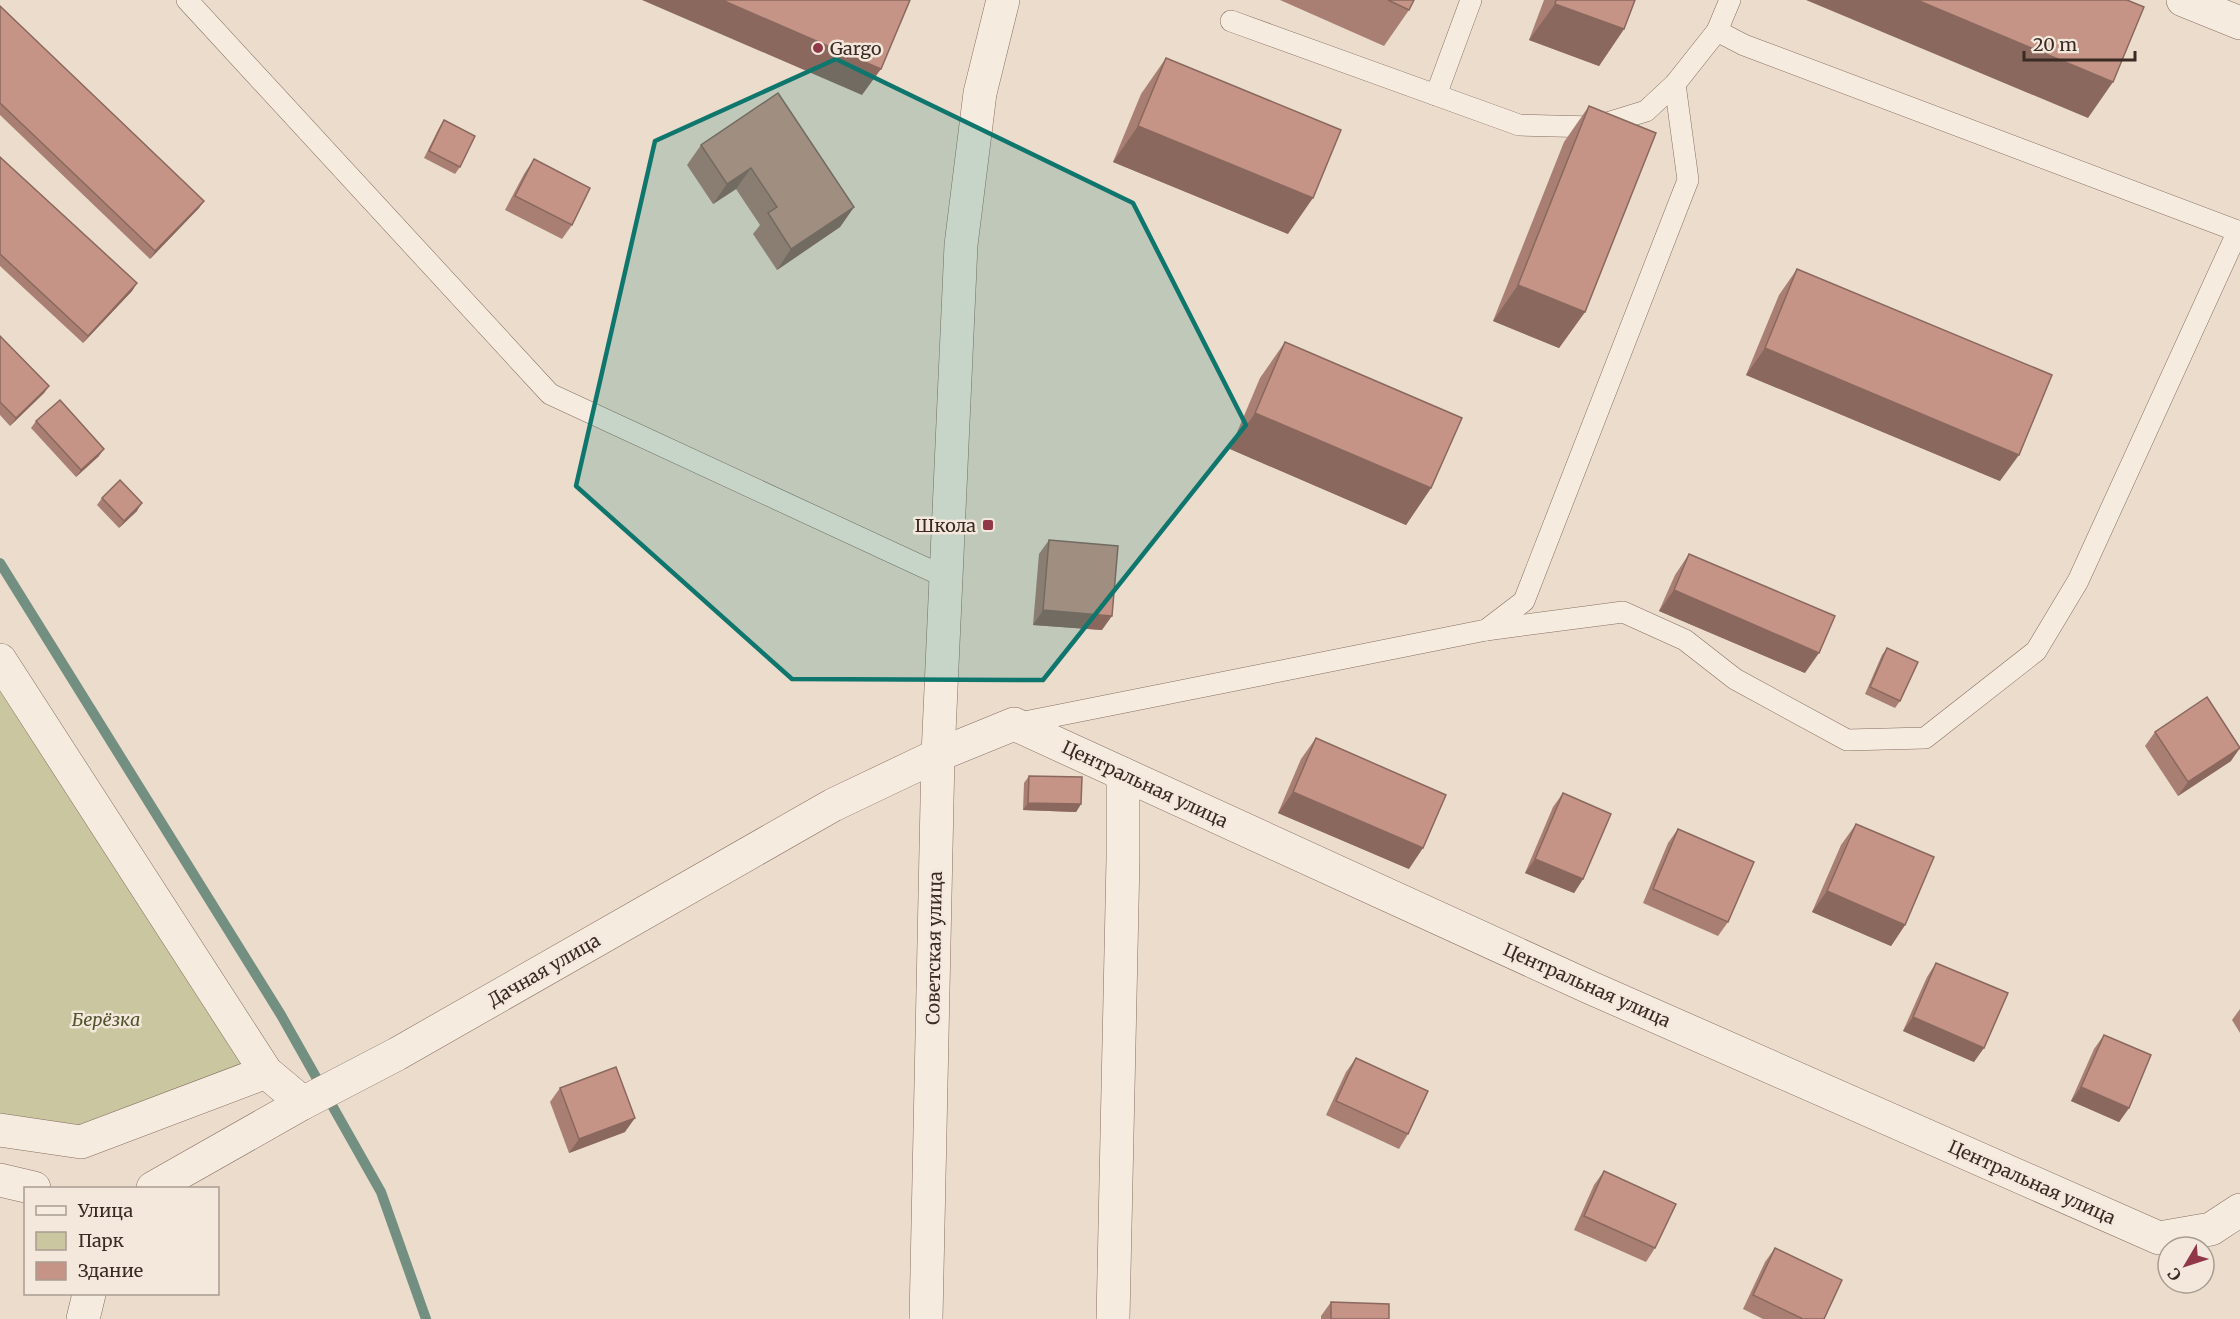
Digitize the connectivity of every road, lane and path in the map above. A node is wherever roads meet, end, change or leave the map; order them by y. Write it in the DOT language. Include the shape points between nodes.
graph roads {
  1 [pos="187,0"];
  2 [pos="1003,0"];
  3 [pos="1471,0"];
  4 [pos="1730,0"];
  5 [pos="2183,0"];
  6 [pos="1231,21"];
  7 [pos="2240,23"];
  8 [pos="1717,31"];
  9 [pos="1675,84"];
  10 [pos="1436,95"];
  11 [pos="2239,231"];
  12 [pos="945,577"];
  13 [pos="1486,630"];
  14 [pos="2,666"];
  15 [pos="1014,724"];
  16 [pos="938,755"];
  17 [pos="1123,774"];
  18 [pos="266,1072"];
  19 [pos="304,1102"];
  20 [pos="0,1130"];
  21 [pos="0,1180"];
  22 [pos="30,1187"];
  23 [pos="155,1187"];
  24 [pos="2240,1210"];
  25 [pos="926,1319"];
  26 [pos="1113,1319"];
  1 -- 12 [label="lane" via="550,394"];
  2 -- 12 [label="street, Советская улица" via="980,93 961,245"];
  3 -- 10 [label="lane"];
  4 -- 8 [label="lane"];
  5 -- 7 [label="street"];
  6 -- 10 [label="lane"];
  8 -- 9 [label="lane"];
  8 -- 11 [label="lane" via="1744,45"];
  9 -- 10 [label="lane" via="1646,111 1594,127 1519,125"];
  9 -- 13 [label="lane" via="1688,180 1524,601"];
  11 -- 13 [label="lane" via="2078,581 2042,642 2036,651 1925,738 1847,740 1735,679 1685,640 1623,612"];
  12 -- 16 [label="street, Советская улица"];
  13 -- 15 [label="lane"];
  14 -- 18 [label="street"];
  15 -- 16 [label="street"];
  15 -- 17 [label="street, Центральная улица"];
  16 -- 19 [label="street, Дачная улица" via="833,805 408,1048"];
  16 -- 25 [label="street, Советская улица"];
  17 -- 24 [label="street, Центральная улица" via="1589,987 2159,1238 2211,1229"];
  17 -- 26 [label="street"];
  18 -- 19 [label="street"];
  18 -- 20 [label="street" via="81,1142"];
  19 -- 23 [label="street, Дачная улица"];
  21 -- 22 [label="street"];
}
